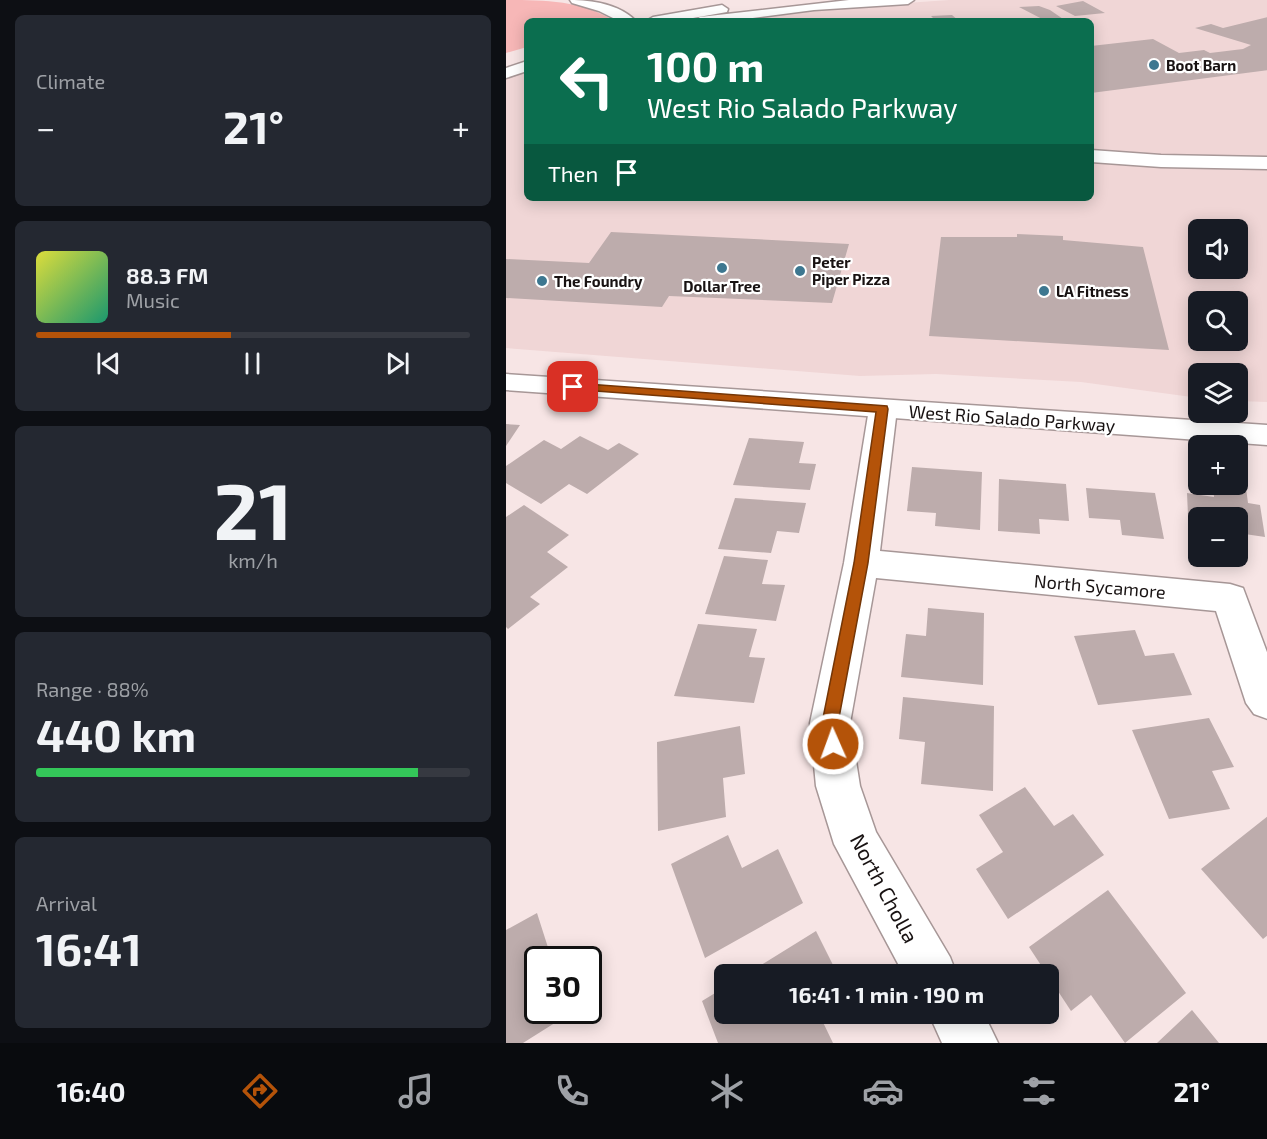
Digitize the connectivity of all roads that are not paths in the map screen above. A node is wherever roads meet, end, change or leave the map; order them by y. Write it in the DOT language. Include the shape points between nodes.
graph roads {
  1 [pos="576,0"];
  2 [pos="855,0"];
  3 [pos="908,0"];
  4 [pos="809,3"];
  5 [pos="623,18"];
  6 [pos="672,18"];
  7 [pos="718,18"];
  8 [pos="524,53"];
  9 [pos="506,59"];
  10 [pos="524,67"];
  11 [pos="506,73"];
  12 [pos="1094,156"];
  13 [pos="1268,163"];
  14 [pos="506,382"];
  15 [pos="882,409"];
  16 [pos="1268,435"];
  17 [pos="861,563"];
  18 [pos="1268,701"];
  19 [pos="926,964"];
  20 [pos="961,1024"];
  21 [pos="971,1043"];
  1 -- 5 [label="main road"];
  2 -- 4 [label="main road"];
  3 -- 4 [label="main road"];
  4 -- 6 [label="main road" via="735,8"];
  4 -- 7 [label="main road"];
  8 -- 9 [label="main road"];
  10 -- 11 [label="main road"];
  12 -- 13 [label="main road"];
  14 -- 15 [label="main road, West Rio Salado Parkway"];
  15 -- 16 [label="main road, West Rio Salado Parkway"];
  15 -- 17 [label="main road, North Cholla"];
  17 -- 18 [label="main road, North Sycamore" via="1230,598 1260,691"];
  17 -- 19 [label="main road, North Cholla" via="830,723 838,786 857,844"];
  20 -- 21 [label="main road"];
}
